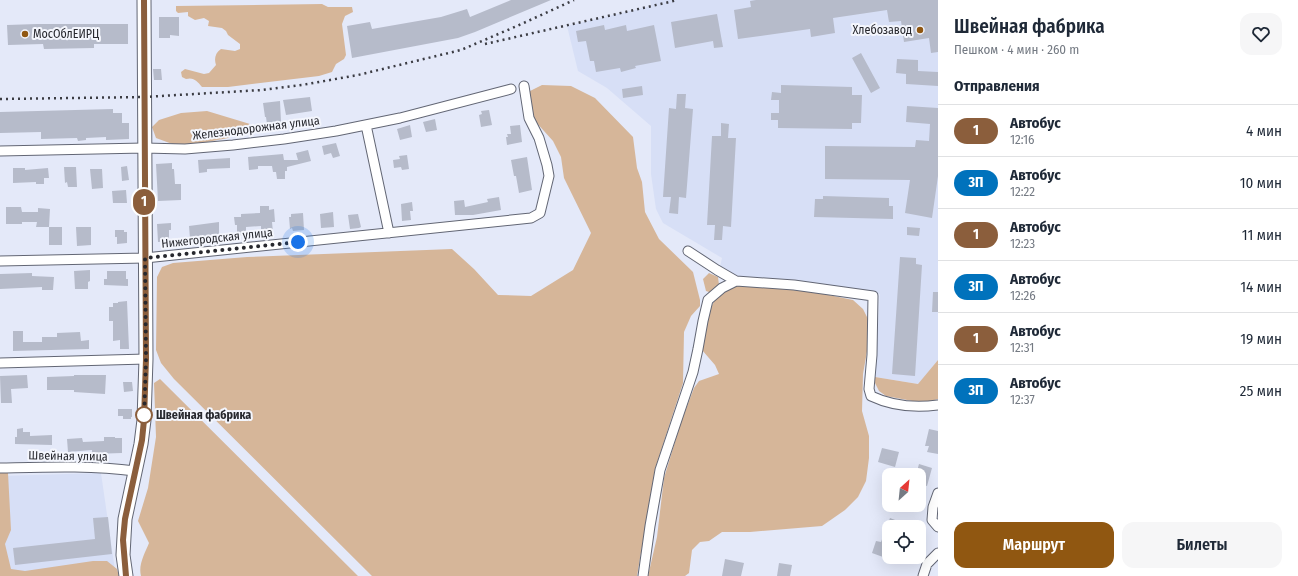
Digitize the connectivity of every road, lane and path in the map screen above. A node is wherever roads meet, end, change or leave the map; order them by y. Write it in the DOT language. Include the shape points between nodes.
graph roads {
  1 [pos="144,0"];
  2 [pos="524,86"];
  3 [pos="510,89"];
  4 [pos="366,125"];
  5 [pos="144,148"];
  6 [pos="0,151"];
  7 [pos="389,232"];
  8 [pos="688,251"];
  9 [pos="145,258"];
  10 [pos="0,261"];
  11 [pos="736,281"];
  12 [pos="146,359"];
  13 [pos="0,363"];
  14 [pos="938,405"];
  15 [pos="0,468"];
  16 [pos="135,471"];
  17 [pos="938,493"];
  18 [pos="938,528"];
  19 [pos="938,553"];
  20 [pos="126,576"];
  21 [pos="643,576"];
  22 [pos="923,576"];
  1 -- 5 [label="main road"];
  2 -- 7 [label="street, Нижегородская улица" via="529,118 539,138 549,176 540,213 531,218"];
  3 -- 4 [label="street, Железнодорожная улица" via="447,107"];
  4 -- 5 [label="street, Железнодорожная улица" via="233,145 185,149"];
  4 -- 7 [label="street"];
  5 -- 6 [label="street, Железнодорожная улица"];
  5 -- 9 [label="main road"];
  7 -- 9 [label="street, Нижегородская улица"];
  8 -- 11 [label="street"];
  9 -- 10 [label="street, Нижегородская улица"];
  9 -- 12 [label="main road"];
  11 -- 14 [label="street" via="794,285 873,296 869,389 871,396 921,408"];
  11 -- 21 [label="street" via="722,288 708,300 693,372 660,470"];
  12 -- 13 [label="street"];
  12 -- 16 [label="main road" via="144,420"];
  15 -- 16 [label="street, Швейная улица" via="82,467"];
  16 -- 20 [label="main road" via="125,519 123,546"];
  17 -- 18 [label="street" via="932,520"];
  19 -- 22 [label="street" via="927,564"];
}
